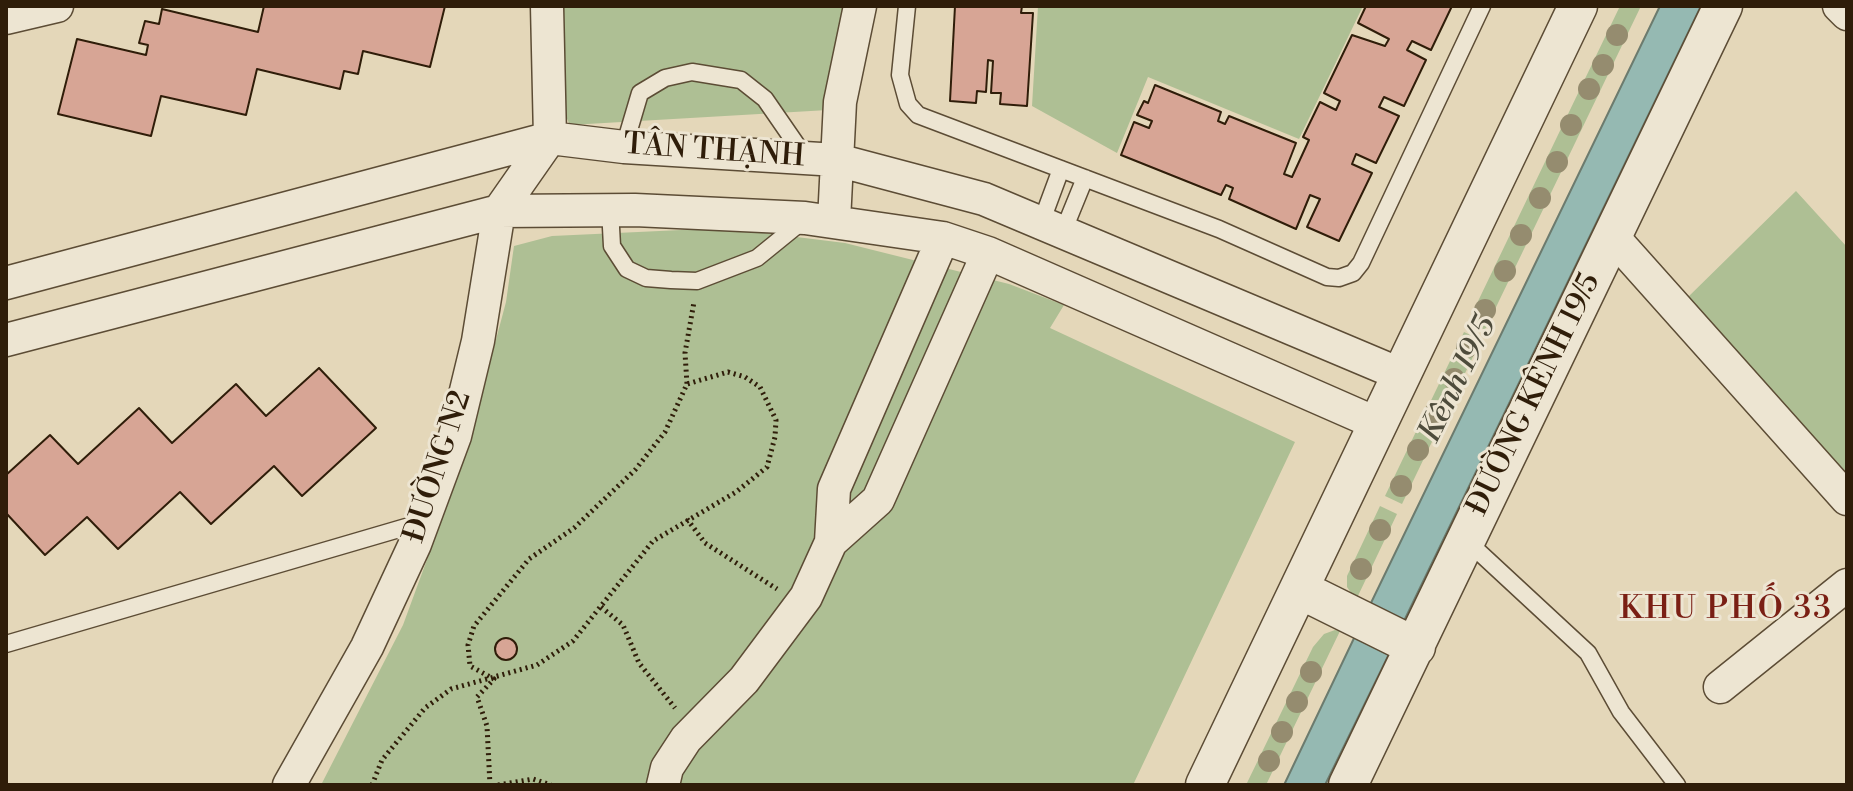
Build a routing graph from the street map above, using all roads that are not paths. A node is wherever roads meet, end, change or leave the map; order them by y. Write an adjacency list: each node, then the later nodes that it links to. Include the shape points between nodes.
1 (57, 6): 10 (street)
2 (547, 6): 11 (street)
3 (860, 6): 13 (street)
4 (907, 6): 14 (lane, via 900,75 908,104 930,122)
5 (1482, 6): 15 (lane, via 1353,273 1327,277)
6 (1578, 6): 25 (street)
7 (1723, 6): 20 (street, ĐƯỜNG KÊNH 19/5)
8 (1839, 6): 9 (street)
9 (1847, 14)
10 (6, 18)
11 (550, 138): 12 (street, TÂN THẠNH); 17 (street, ĐƯỜNG N2); 23 (street, TÂN THẠNH)
12 (624, 147): 13 (street, TÂN THẠNH); 13 (lane, via 640,93 665,78 692,72 741,80)
13 (822, 159): 18 (street); 19 (street, TÂN THẠNH, via 984,199)
14 (1061, 169): 15 (lane); 19 (lane)
15 (1085, 178): 19 (lane)
16 (610, 209): 17 (street, TÂN THẠNH); 18 (street, TÂN THẠNH); 18 (lane, via 612,246 627,269 646,278 697,281 757,258)
17 (499, 211): 24 (street, TÂN THẠNH); 28 (street, ĐƯỜNG N2, via 478,341 455,436)
18 (820, 220): 21 (street, TÂN THẠNH)
19 (1052, 228): 25 (street, TÂN THẠNH)
20 (1612, 236): 27 (street); 29 (street, ĐƯỜNG KÊNH 19/5)
21 (943, 238): 22 (street, TÂN THẠNH); 30 (street, via 834,489)
22 (988, 253): 26 (street, TÂN THẠNH); 30 (street, via 878,500)
23 (6, 283)
24 (6, 340)
25 (1402, 375): 26 (street)
26 (1378, 424): 32 (street)
27 (1847, 499)
28 (423, 522): 34 (lane); 36 (street, ĐƯỜNG N2, via 367,647)
29 (1466, 540): 33 (street, ĐƯỜNG KÊNH 19/5); 40 (lane, via 1588,653 1621,712)
30 (831, 542): 37 (street, via 802,603 744,680 695,730 667,768)
31 (1847, 585): 35 (street)
32 (1299, 589): 33 (street); 38 (street)
33 (1406, 642): 39 (street, ĐƯỜNG KÊNH 19/5)
34 (6, 644)
35 (1720, 687)
36 (289, 785)
37 (663, 785)
38 (1205, 785)
39 (1348, 785)
40 (1677, 785)

